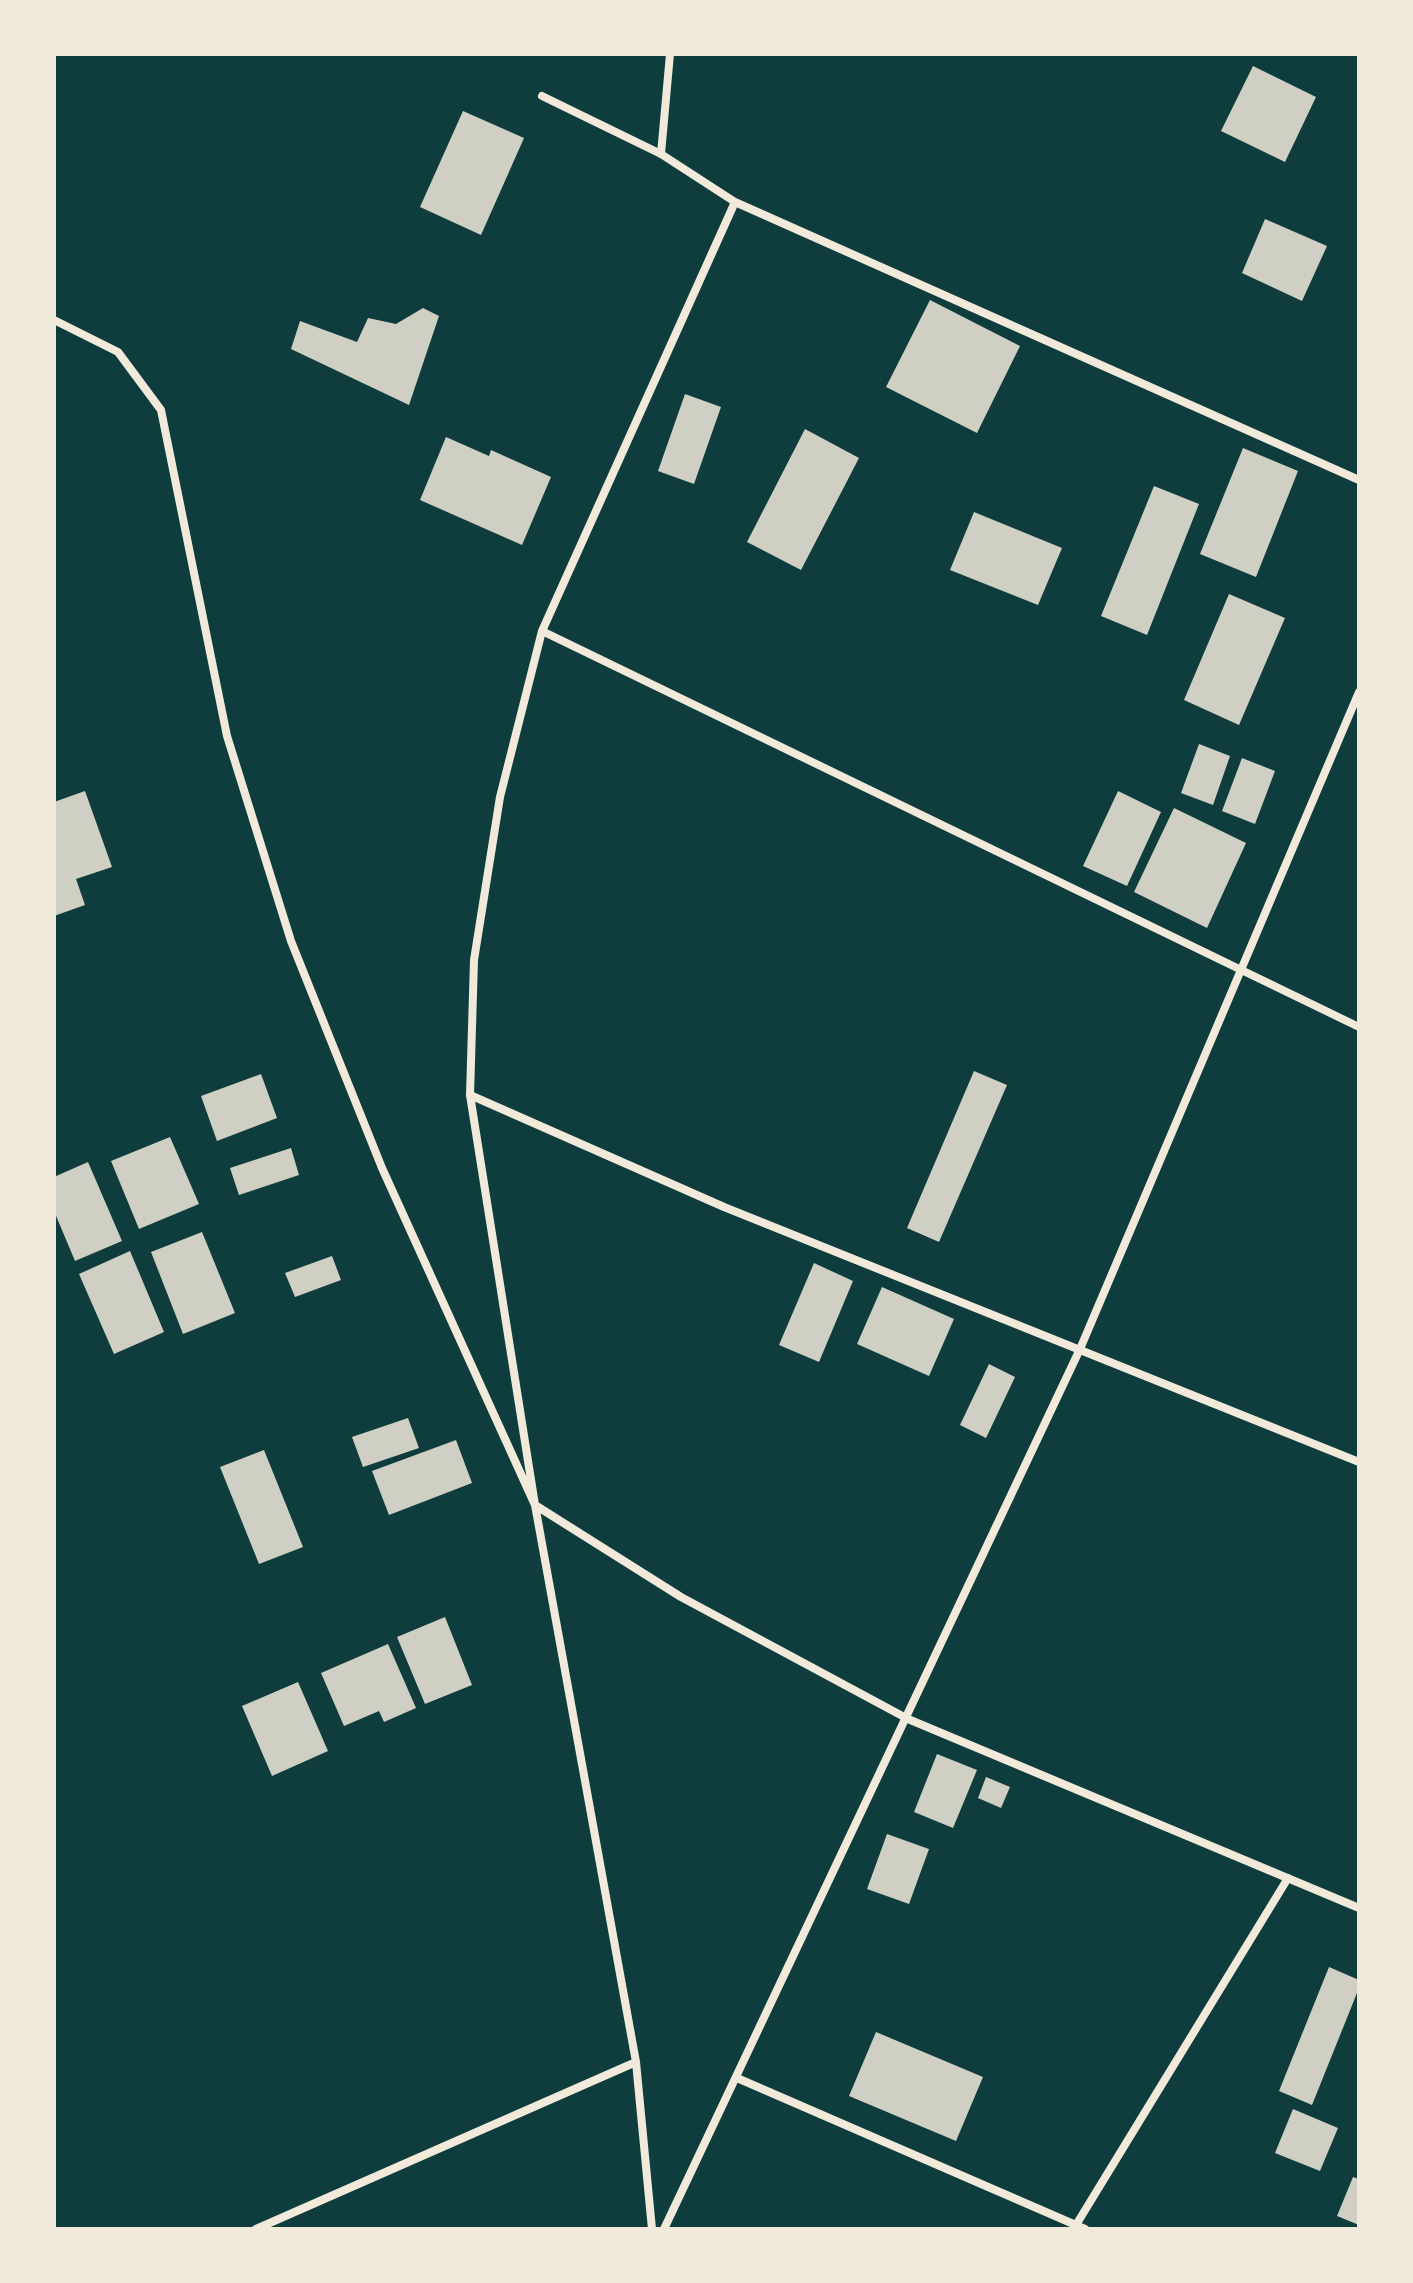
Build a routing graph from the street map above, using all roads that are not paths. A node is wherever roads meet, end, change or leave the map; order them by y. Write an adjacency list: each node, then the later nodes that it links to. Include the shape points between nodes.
1 (670, 54): 3 (street)
2 (542, 96): 3 (street)
3 (661, 154): 4 (street)
4 (735, 202): 6 (street); 7 (street)
5 (54, 320): 14 (street, via 118,352 161,410 227,736 291,941 382,1168)
6 (1359, 480)
7 (542, 631): 9 (street); 11 (street, via 500,797 474,960)
8 (1359, 692): 9 (street)
9 (1241, 970): 10 (street); 12 (street)
10 (1359, 1027)
11 (470, 1095): 12 (street, via 724,1207); 14 (street)
12 (1080, 1349): 13 (street); 15 (street)
13 (1359, 1462)
14 (535, 1505): 15 (street, via 681,1597); 18 (street)
15 (908, 1719): 16 (street); 19 (street)
16 (1288, 1878): 17 (street); 20 (street)
17 (1359, 1908)
18 (636, 2062): 21 (street); 22 (street)
19 (737, 2078): 20 (street); 23 (street)
20 (1081, 2227)
21 (256, 2229)
22 (652, 2229)
23 (664, 2229)

